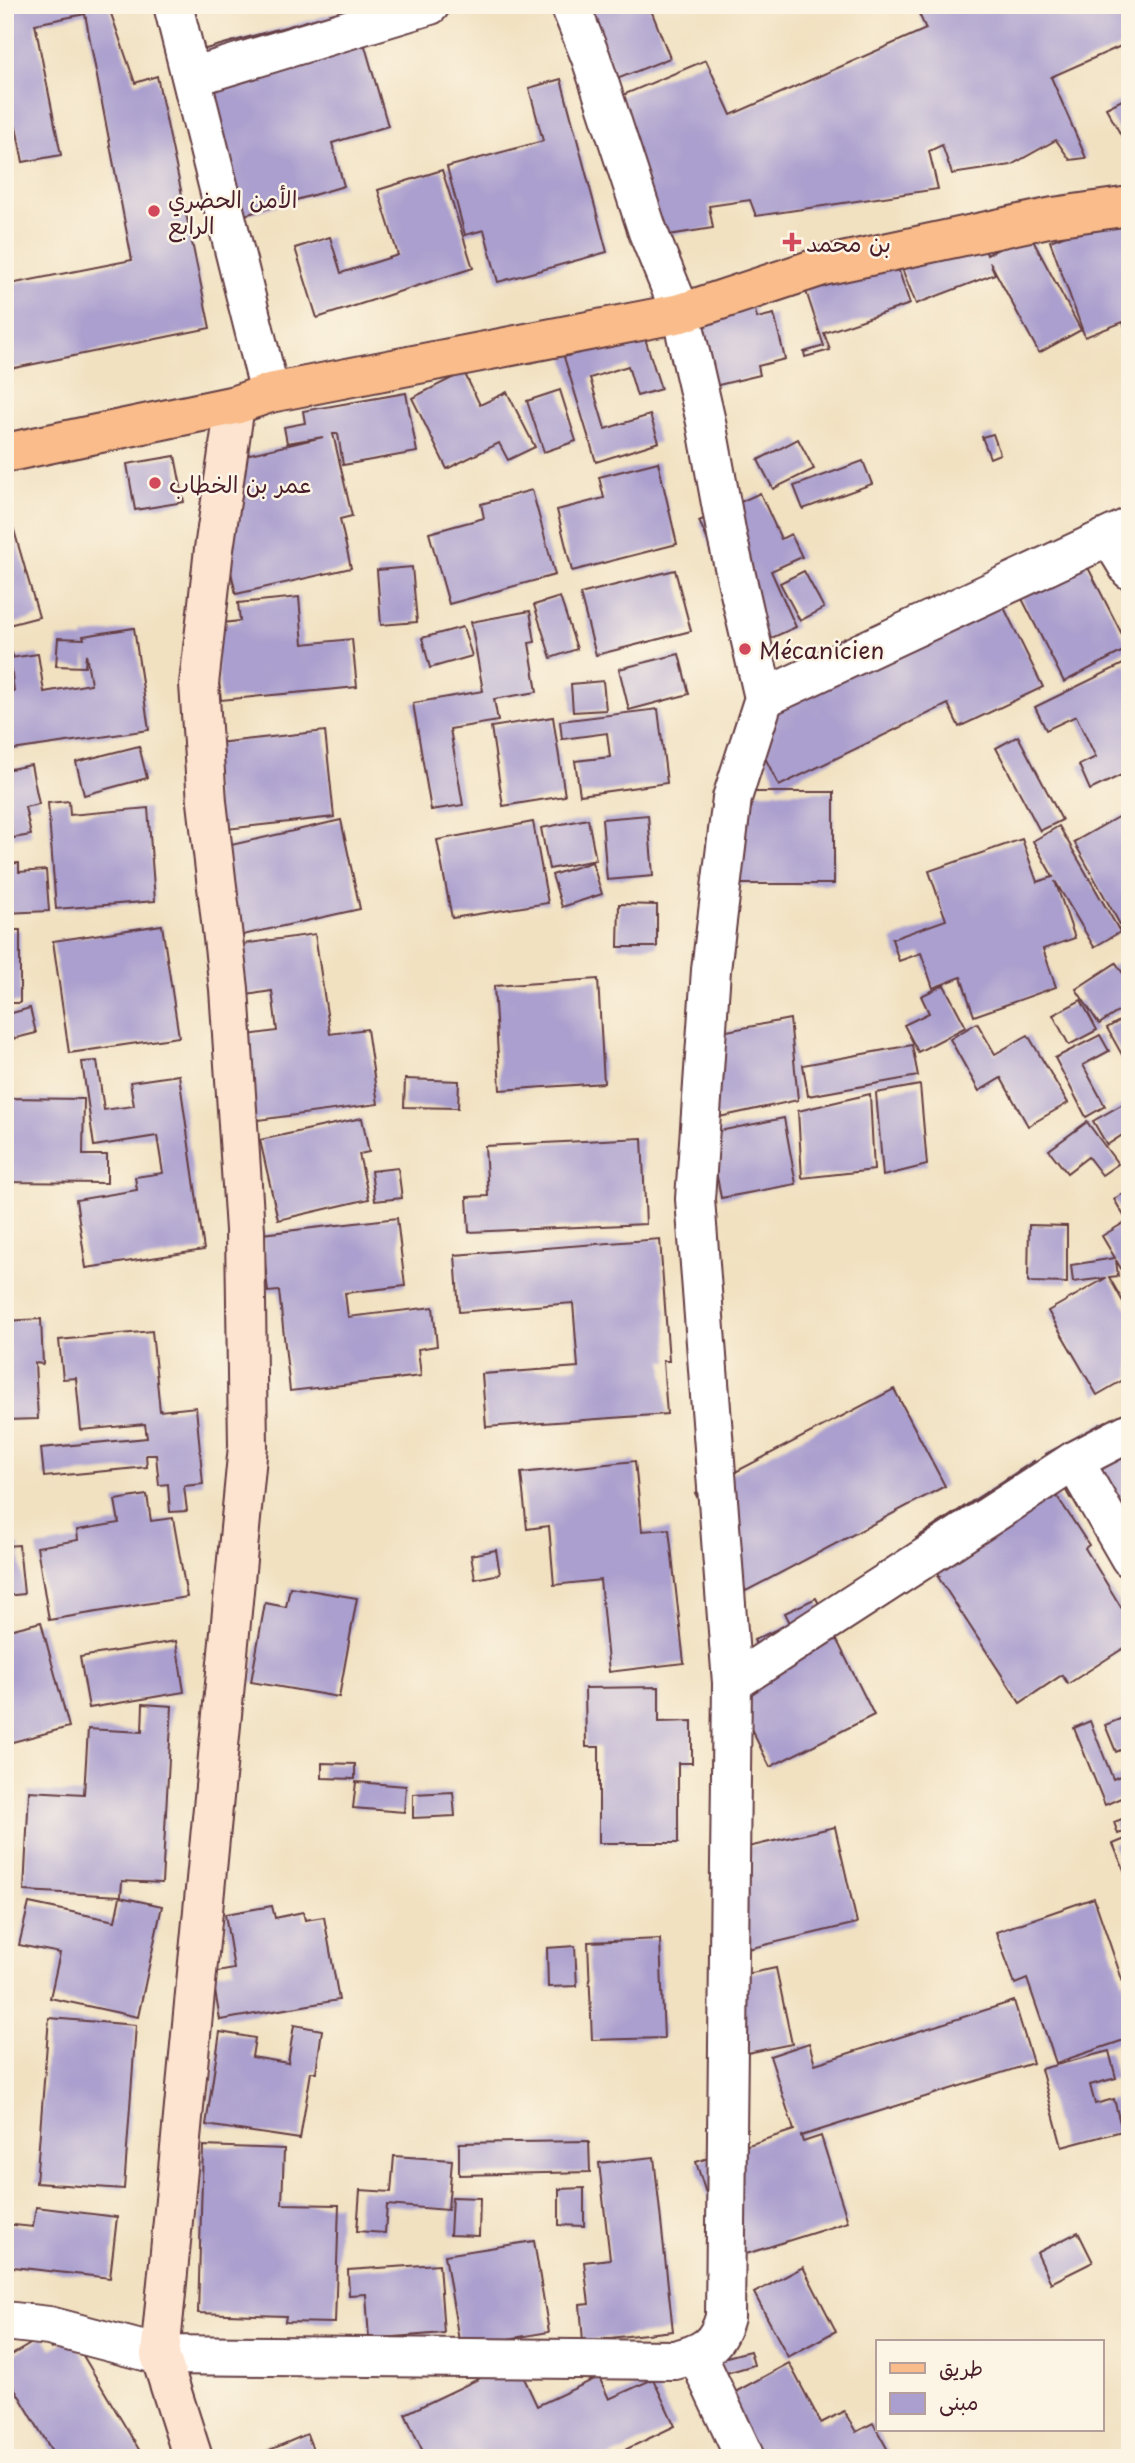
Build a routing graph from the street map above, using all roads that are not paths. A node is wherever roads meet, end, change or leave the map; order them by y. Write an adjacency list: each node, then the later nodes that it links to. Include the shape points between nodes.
1 (173, 5): 4 (street)
2 (430, 5): 4 (street)
3 (570, 5): 6 (street, via 592,58 648,232)
4 (192, 77): 7 (street)
5 (1130, 206): 6 (main road, via 1053,217 823,266)
6 (681, 313): 7 (main road); 12 (street)
7 (270, 393): 8 (main road)
8 (235, 405): 9 (main road); 18 (main road, via 198,684 233,1043 245,1230 248,1446)
9 (5, 453)
10 (1120, 532): 11 (street); 12 (street)
11 (1130, 570)
12 (764, 698): 16 (street, via 732,798 711,970 695,1199)
13 (1130, 1432): 14 (street)
14 (1074, 1461): 15 (street); 16 (street)
15 (1130, 1558)
16 (732, 1684): 19 (street, via 725,2317 721,2333)
17 (5, 2322): 18 (street, via 49,2326)
18 (160, 2355): 19 (street, via 675,2360); 20 (main road)
19 (697, 2355): 21 (street)
20 (193, 2458)
21 (745, 2458)

